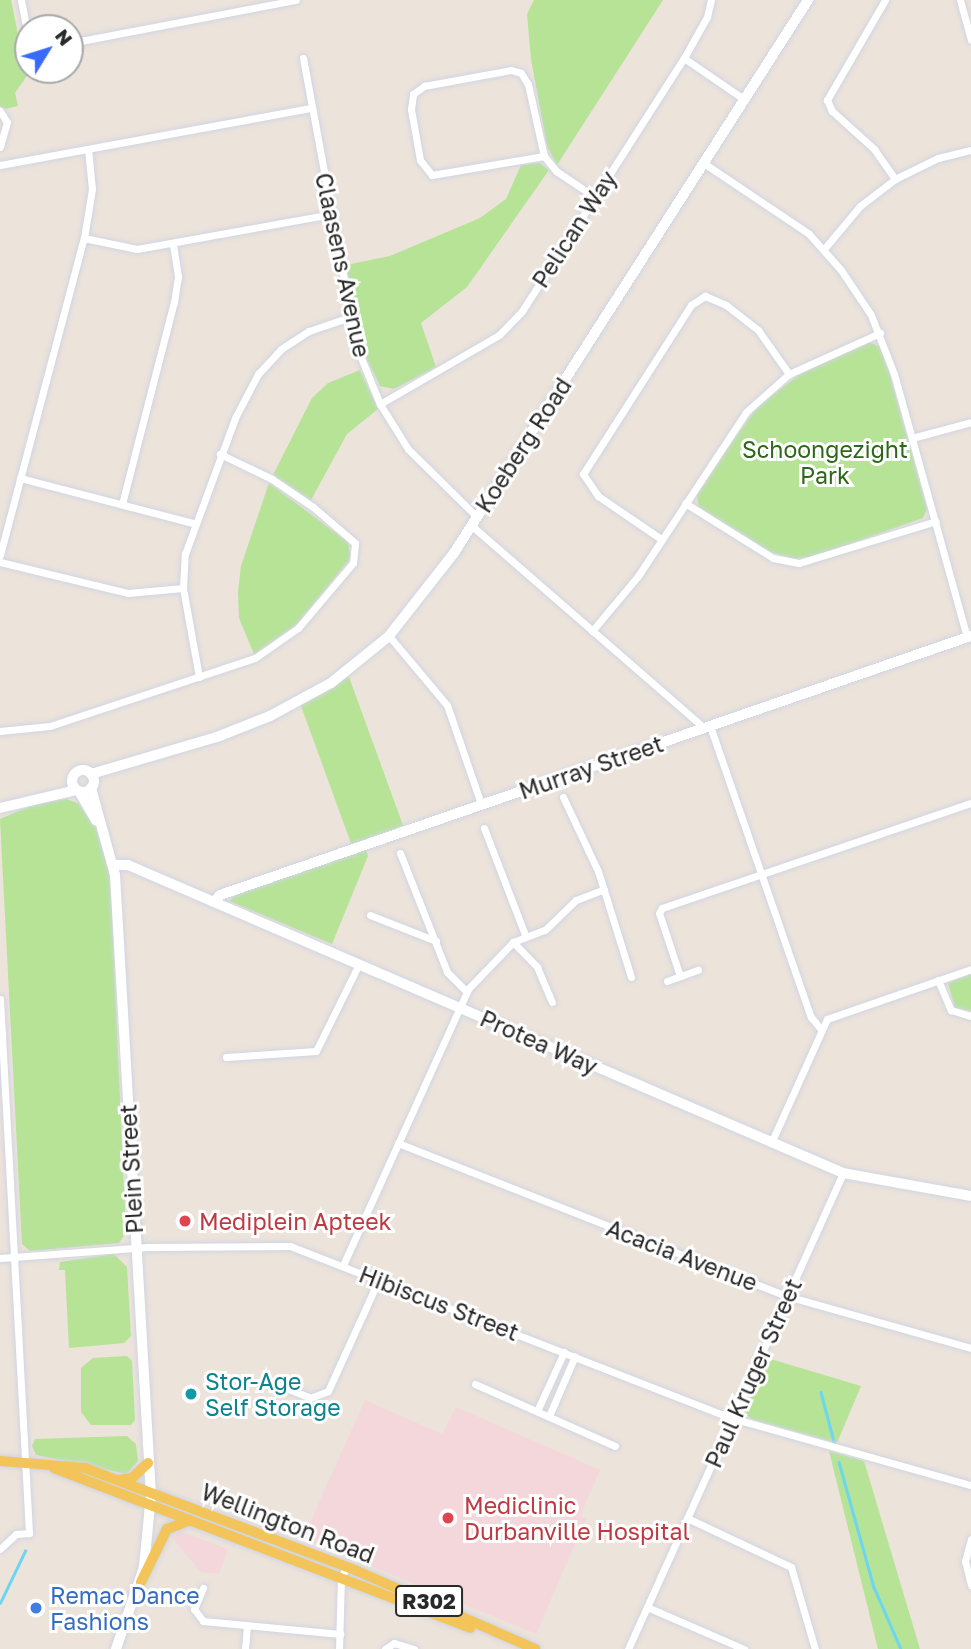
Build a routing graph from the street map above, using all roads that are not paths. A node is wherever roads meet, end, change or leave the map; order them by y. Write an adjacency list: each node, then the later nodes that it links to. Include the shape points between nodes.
1 (296, 0): 6 (street)
2 (711, 0): 9 (street, Pelican Way, via 707,17)
3 (808, 0): 10 (street, Koeberg Road)
4 (886, 0): 19 (street, via 827,100 832,111 874,149)
5 (960, 0): 7 (street)
6 (84, 40)
7 (971, 40)
8 (303, 58): 11 (street, Claasens Avenue)
9 (684, 58): 10 (street); 20 (street, Pelican Way)
10 (745, 100): 17 (street, Koeberg Road)
11 (312, 108): 14 (street); 21 (street, Claasens Avenue)
12 (0, 111): 13 (street, via 6,122)
13 (0, 147)
14 (88, 149): 18 (street); 22 (street, via 92,189)
15 (971, 150): 19 (street, via 938,158)
16 (544, 156): 16 (street, via 527,79 518,72 424,86 413,94 419,160 432,175); 20 (street, via 556,171)
17 (705, 164): 24 (street, via 763,200); 35 (street, Koeberg Road)
18 (0, 165)
19 (895, 179): 24 (street, via 860,206)
20 (595, 197): 28 (street, Pelican Way, via 511,323 476,349)
21 (331, 214): 23 (street); 25 (street, Claasens Avenue)
22 (84, 238): 23 (street, via 125,248); 32 (street)
23 (173, 243): 34 (street, via 178,276 174,302)
24 (824, 249): 26 (street)
25 (350, 317): 28 (street, Claasens Avenue); 31 (street, via 300,336 269,359 248,391)
26 (880, 333): 27 (street); 30 (street)
27 (789, 374): 33 (street, via 735,425); 38 (street, via 758,330 726,305 705,296 691,305 583,474 598,496)
28 (380, 404): 35 (street, Claasens Avenue, via 408,449)
29 (971, 422): 30 (street)
30 (912, 439): 36 (street)
31 (220, 454): 37 (street); 45 (street, via 297,494 352,540 357,555 306,620 282,641 246,662)
32 (20, 478): 34 (street); 39 (street)
33 (685, 503): 36 (street, via 773,558 799,563); 38 (street)
34 (122, 504): 37 (street)
35 (475, 521): 42 (street, Claasens Avenue); 43 (street, Koeberg Road, via 419,603)
36 (936, 522): 44 (street)
37 (193, 523): 41 (street)
38 (660, 539): 42 (street, via 638,576)
39 (0, 555)
40 (0, 562): 41 (street, via 109,591)
41 (183, 588): 45 (street)
42 (592, 631): 46 (street, Claasens Avenue)
43 (389, 636): 48 (street, Koeberg Road, via 351,669 296,703); 52 (street, via 447,705)
44 (969, 637): 46 (street, Murray Street)
45 (199, 677): 47 (street, via 50,726)
46 (707, 727): 52 (street, Murray Street); 58 (street)
47 (0, 731)
48 (91, 782): 49 (street); 49 (street, via 80,771); 55 (street, Plein Street)
49 (76, 787): 53 (street); 55 (street, Plein Street)
50 (563, 797): 59 (street)
51 (971, 803): 58 (street)
52 (481, 804): 60 (street, Murray Street, via 219,895)
53 (0, 808)
54 (484, 828): 62 (street)
55 (109, 844): 57 (street, Plein Street)
56 (400, 853): 63 (street)
57 (114, 865): 60 (street, Protea Way, via 128,865); 84 (street, Plein Street)
58 (761, 872): 68 (street, via 659,913); 77 (street, via 811,1017)
59 (604, 889): 62 (street, via 576,900 542,932); 69 (street)
60 (214, 902): 65 (street, Protea Way)
61 (370, 915): 63 (street)
62 (525, 935): 64 (street)
63 (436, 941): 72 (street, via 447,972)
64 (513, 942): 72 (street); 74 (street, via 537,967)
65 (359, 964): 75 (street, Protea Way); 79 (street, via 316,1051)
66 (971, 969): 70 (street)
67 (698, 970): 68 (street)
68 (680, 976): 71 (street)
69 (631, 977)
70 (938, 980): 76 (street, via 949,1008); 77 (street, via 831,1017)
71 (667, 981)
72 (467, 992): 75 (street)
73 (0, 999): 78 (street)
74 (552, 1002)
75 (460, 1007): 80 (street); 81 (street, Protea Way)
76 (971, 1016)
77 (820, 1028): 81 (street)
78 (1, 1043): 86 (street)
79 (226, 1057)
80 (398, 1143): 87 (street); 89 (street, Acacia Avenue)
81 (771, 1143): 82 (street, Protea Way)
82 (843, 1173): 83 (street, Protea Way); 89 (street, Paul Kruger Street)
83 (971, 1196)
84 (135, 1248): 86 (street, Hibiscus Street); 87 (street, Hibiscus Street, via 274,1243); 101 (street, Plein Street)
85 (0, 1258): 86 (street, Hibiscus Street)
86 (15, 1259): 100 (street)
87 (343, 1265): 88 (street, Hibiscus Street)
88 (379, 1279): 91 (street, Hibiscus Street); 94 (street, via 328,1391 310,1398)
89 (787, 1296): 90 (street, Acacia Avenue); 97 (street, Paul Kruger Street)
90 (971, 1348)
91 (564, 1352): 92 (street, Hibiscus Street); 95 (street)
92 (575, 1356): 96 (street); 97 (street, Hibiscus Street)
93 (475, 1384): 95 (street)
94 (281, 1385)
95 (537, 1411): 96 (street)
96 (550, 1416): 98 (street)
97 (732, 1418): 104 (street, Hibiscus Street); 106 (street, Paul Kruger Street)
98 (615, 1446)
99 (0, 1461): 100 (main road, Wellington Road / R302)
100 (26, 1463): 102 (main road, Wellington Road / R302); 109 (street, via 29,1533 16,1534)
101 (148, 1463): 103 (main road, via 132,1478); 105 (street, Plein Street)
102 (46, 1465): 103 (main road, Wellington Road / R302, via 75,1465); 105 (main road, Wellington Road / R302)
103 (116, 1480): 105 (main road, Wellington Road / R302)
104 (971, 1485)
105 (150, 1500): 107 (main road, Wellington Road / R302); 110 (main road, Wellington Road / R302); 111 (street, Plein Street)
106 (687, 1518): 115 (street, Paul Kruger Street); 127 (street, via 791,1567)
107 (190, 1520): 111 (main road, via 167,1529); 112 (main road, Wellington Road / R302)
108 (971, 1539): 113 (street, via 965,1566)
109 (0, 1549)
110 (350, 1568): 112 (street); 118 (main road, Wellington Road / R302)
111 (141, 1582): 119 (street, Plein Street)
112 (344, 1583): 117 (street); 118 (main road, Wellington Road / R302)
113 (971, 1585)
114 (203, 1588): 116 (street, via 194,1603 198,1618)
115 (647, 1607): 125 (street, Paul Kruger Street); 126 (street)
116 (247, 1626): 117 (street); 120 (street)
117 (340, 1634): 121 (street)
118 (509, 1639): 124 (main road, Wellington Road / R302)
119 (116, 1649)
120 (245, 1649)
121 (340, 1649)
122 (385, 1649): 123 (street, via 397,1643)
123 (414, 1649)
124 (535, 1649)
125 (628, 1649)
126 (744, 1649)
127 (816, 1649)

